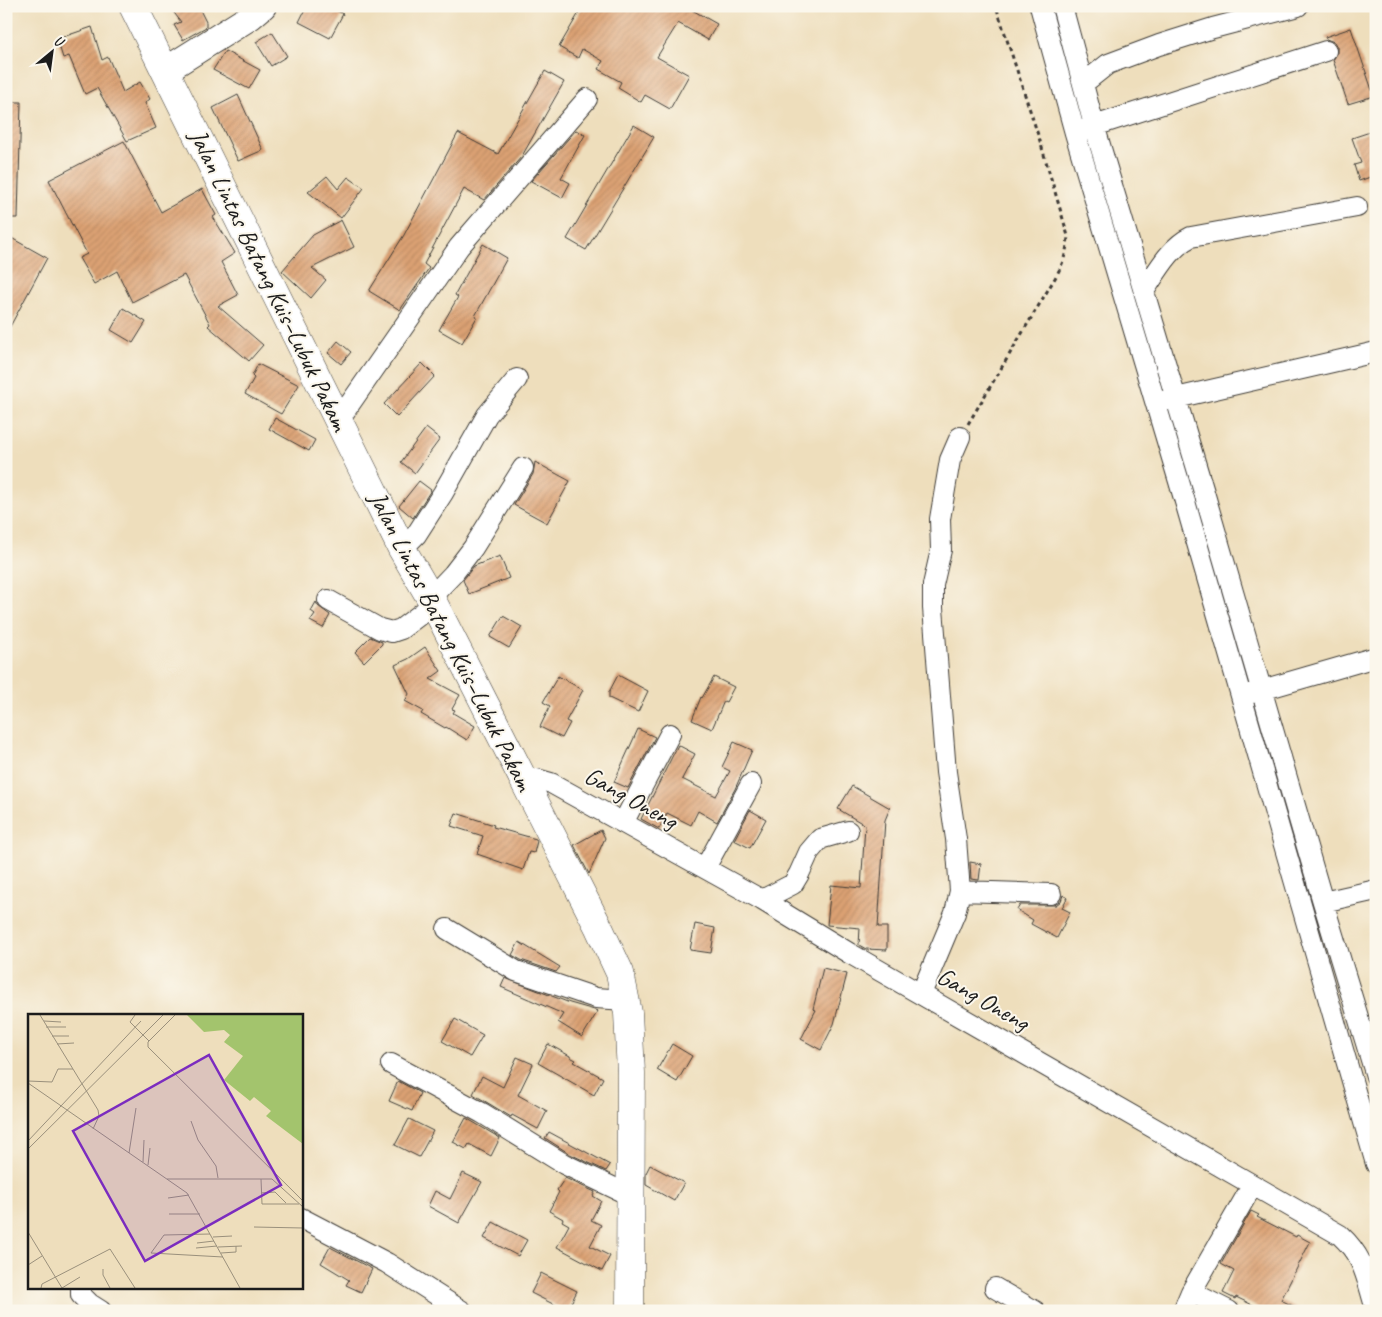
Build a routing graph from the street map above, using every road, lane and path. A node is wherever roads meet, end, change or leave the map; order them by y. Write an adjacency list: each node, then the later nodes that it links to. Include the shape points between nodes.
1 (133, 6): 8 (highway, Jalan Lintas Batang Kuis–Lubuk Pakam)
2 (263, 6): 8 (main road)
3 (996, 6): 20 (path, via 1068,236 1064,262)
4 (1040, 6): 12 (street)
5 (1062, 6): 9 (street)
6 (1298, 6): 9 (street, via 1159,45 1108,64)
7 (1326, 51): 11 (street)
8 (166, 70): 19 (highway, Jalan Lintas Batang Kuis–Lubuk Pakam)
9 (1084, 83): 11 (street)
10 (587, 99): 19 (street, via 459,247)
11 (1094, 124): 12 (street); 14 (street)
12 (1075, 133): 18 (street)
13 (1357, 207): 14 (street, via 1191,237 1174,249)
14 (1144, 291): 17 (street)
15 (1376, 352): 17 (street)
16 (516, 379): 22 (street, via 487,415 443,493 416,535)
17 (1176, 398): 18 (street); 26 (street)
18 (1154, 402): 27 (street)
19 (338, 421): 22 (highway, Jalan Lintas Batang Kuis–Lubuk Pakam)
20 (960, 437): 35 (street, via 950,460 940,519 941,550 933,585 933,608 946,772)
21 (523, 468): 24 (street, via 473,548)
22 (402, 549): 24 (highway, Jalan Lintas Batang Kuis–Lubuk Pakam)
23 (328, 600): 24 (street, via 392,632 401,629)
24 (432, 601): 29 (highway, Jalan Lintas Batang Kuis–Lubuk Pakam)
25 (1376, 657): 26 (street)
26 (1261, 690): 27 (street); 38 (street)
27 (1240, 696): 44 (street)
28 (670, 734): 31 (street)
29 (524, 780): 31 (street, Gang Oneng, via 551,783); 41 (highway, Jalan Lintas Batang Kuis–Lubuk Pakam, via 620,973)
30 (750, 784): 33 (street)
31 (623, 824): 33 (street, Gang Oneng)
32 (848, 831): 37 (street, via 820,839 793,884)
33 (705, 868): 37 (street, Gang Oneng)
34 (1376, 890): 38 (street)
35 (960, 891): 36 (street); 40 (street, via 955,913)
36 (1051, 894)
37 (762, 900): 40 (street, Gang Oneng)
38 (1323, 902): 43 (street)
39 (447, 929): 41 (street, via 516,971 596,998)
40 (921, 994): 45 (street, Gang Oneng)
41 (625, 1000): 46 (highway, Jalan Lintas Batang Kuis–Lubuk Pakam, via 630,1073)
42 (392, 1064): 46 (street, via 482,1113 564,1164)
43 (1376, 1076)
44 (1376, 1164)
45 (1252, 1186): 50 (street); 51 (street, Gang Oneng, via 1340,1235 1360,1259)
46 (631, 1196): 54 (highway, Jalan Lintas Batang Kuis–Lubuk Pakam)
47 (302, 1219): 53 (street, via 387,1263)
48 (995, 1288): 55 (street)
49 (81, 1290): 52 (street, via 81,1295)
50 (1191, 1292): 56 (street); 57 (street)
51 (1376, 1309)
52 (101, 1311)
53 (462, 1311)
54 (630, 1311)
55 (1035, 1311)
56 (1183, 1311)
57 (1229, 1311)

